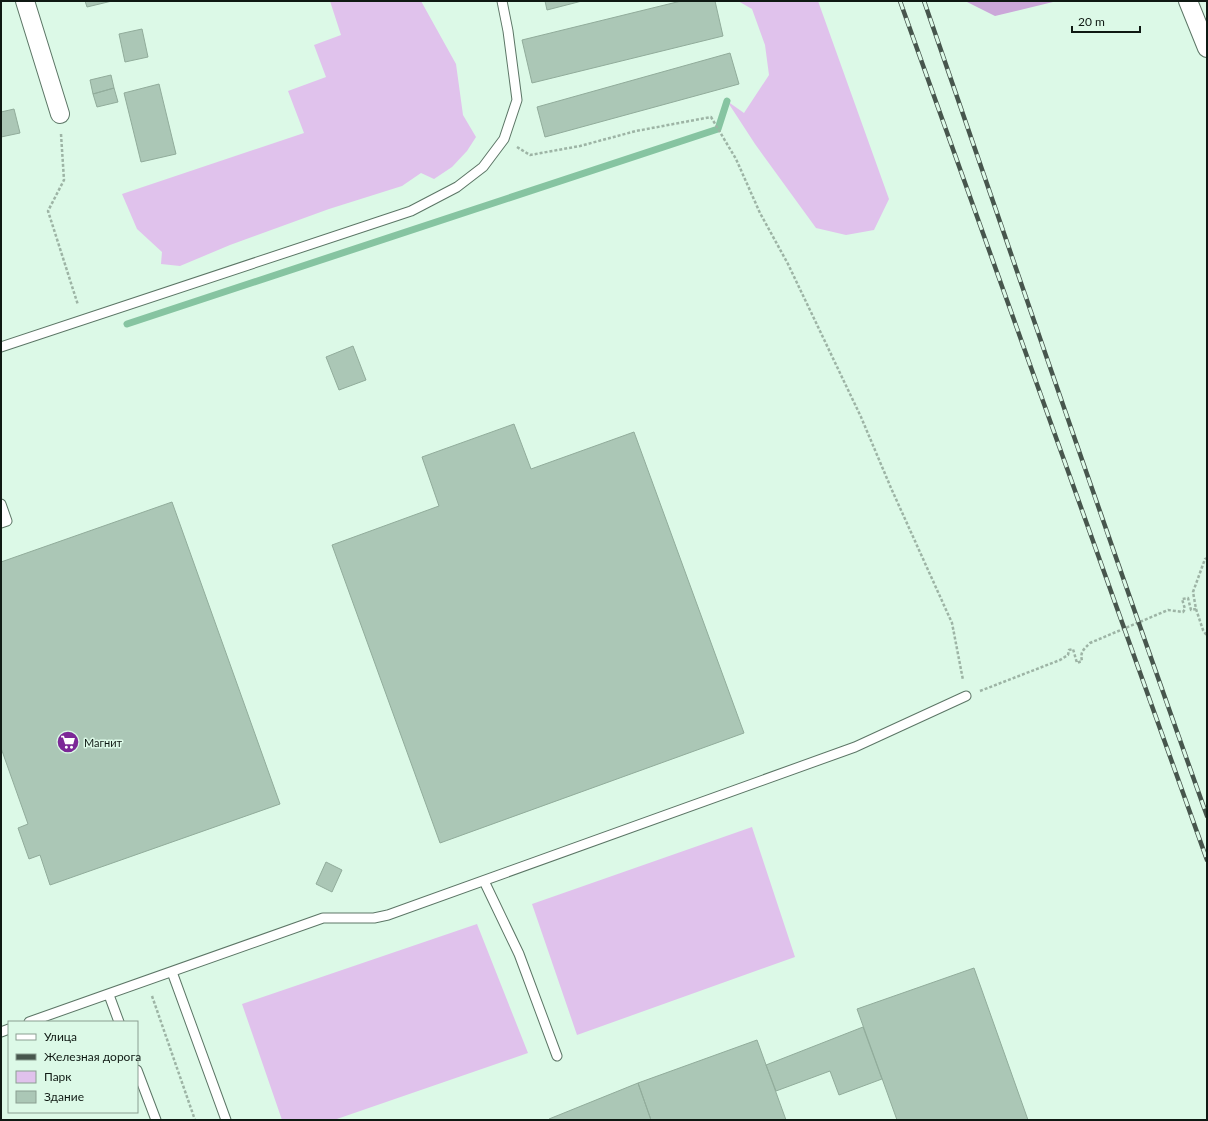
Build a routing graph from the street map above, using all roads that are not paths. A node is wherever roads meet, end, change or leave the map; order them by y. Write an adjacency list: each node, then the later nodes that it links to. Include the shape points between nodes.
1 (25, 1): 5 (street)
2 (502, 1): 6 (lane, via 517,100 504,139 484,167 457,187 411,210)
3 (1188, 1): 4 (street)
4 (1207, 48)
5 (60, 114)
6 (1, 347)
7 (1, 504): 8 (lane)
8 (3, 524)
9 (966, 696): 10 (lane, via 855,748)
10 (484, 881): 11 (lane, via 388,915 374,918 323,918); 15 (lane, via 519,954)
11 (172, 972): 12 (lane); 18 (lane)
12 (109, 995): 13 (lane); 14 (lane)
13 (32, 1021)
14 (119, 1021)
15 (557, 1056)
16 (138, 1073): 17 (lane)
17 (156, 1120)
18 (226, 1120)

